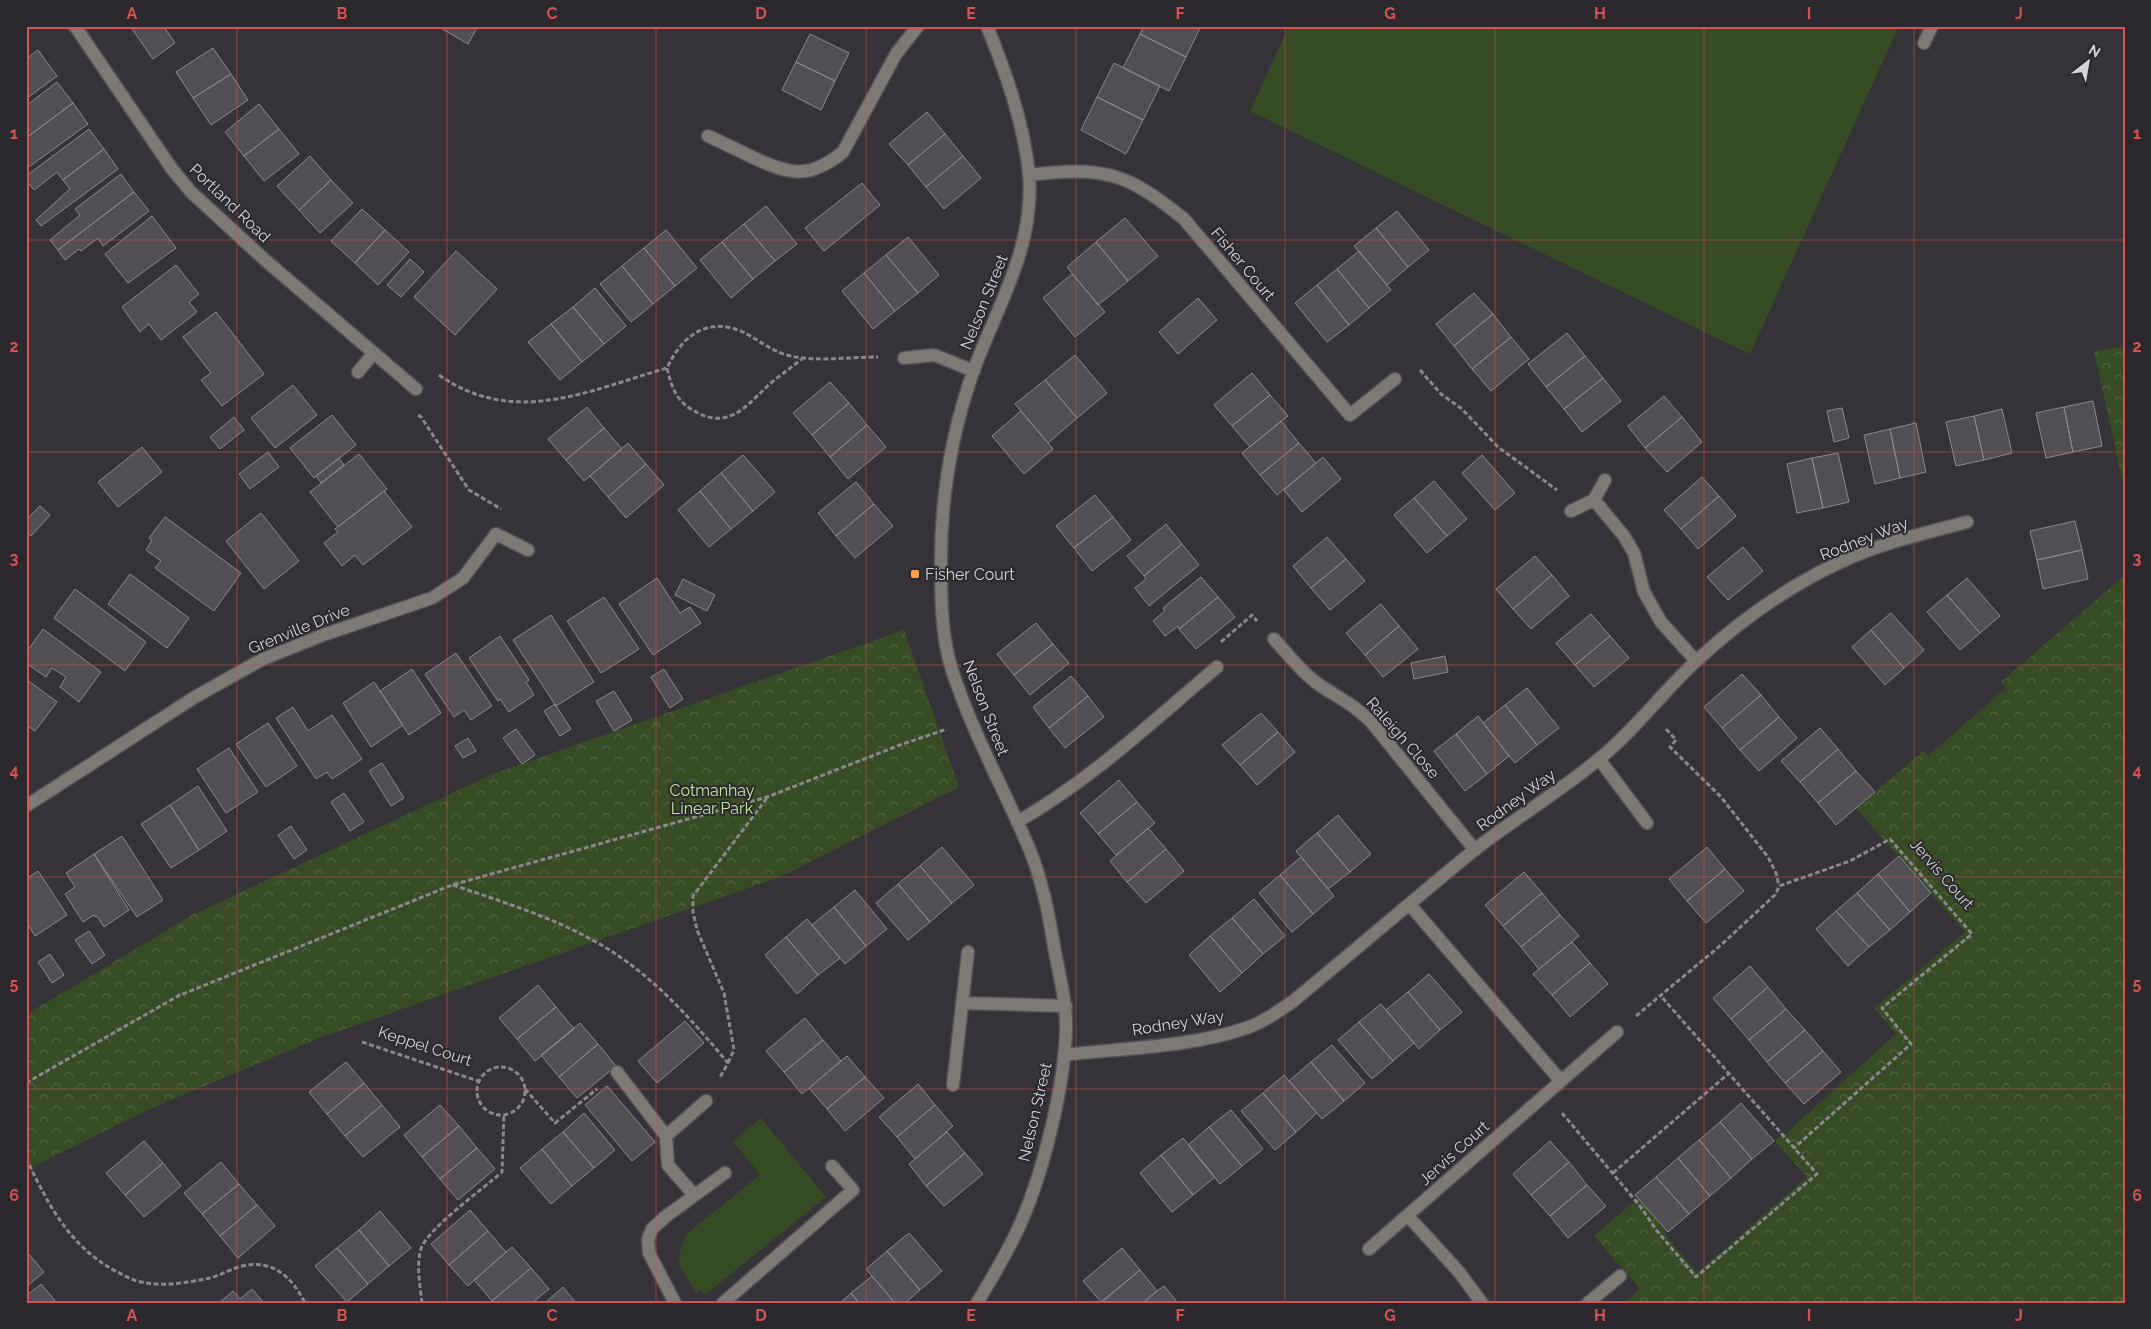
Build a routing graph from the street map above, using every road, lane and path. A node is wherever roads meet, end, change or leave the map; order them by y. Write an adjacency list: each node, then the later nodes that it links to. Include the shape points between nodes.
1 (75, 26): 8 (street, Portland Road, via 191,192)
2 (918, 26): 6 (street, via 896,54 843,152 831,162 798,172 779,170)
3 (987, 26): 7 (street, Nelson Street, via 1011,96)
4 (1932, 26): 5 (street)
5 (1924, 42)
6 (708, 136)
7 (1029, 174): 12 (street, Nelson Street, via 1019,260); 14 (street, Fisher Court, via 1088,171 1114,175 1160,199 1184,220 1350,415)
8 (373, 354): 13 (street); 15 (street, Portland Road)
9 (803, 358): 10 (path); 11 (path, via 777,352 742,332 713,327 694,332 687,338); 11 (path, via 749,405 718,419 706,417 681,402 672,389)
10 (904, 358): 12 (street, via 934,355)
11 (667, 368): 15 (path, via 574,397 547,400 511,402 479,396 456,387 431,369)
12 (974, 371): 26 (street, Nelson Street, via 958,421 944,495 940,567 951,667)
13 (358, 372)
14 (1395, 378): 18 (path, via 1414,363 1441,394 1462,409 1498,447 1557,489)
15 (416, 389): 20 (path, via 403,406 421,416 469,490 501,507)
16 (1605, 480): 17 (street)
17 (1594, 500): 18 (street); 23 (street, via 1624,536 1634,554 1650,605)
18 (1571, 511)
19 (1967, 522): 23 (street, Rodney Way, via 1900,540 1855,556 1816,575 1732,630)
20 (496, 534): 21 (street); 29 (street, Grenville Drive, via 463,578 432,598 263,659 195,697)
21 (528, 550)
22 (1274, 639): 24 (path, via 1252,615 1208,654); 32 (street, Raleigh Close, via 1305,673 1358,709 1372,723)
23 (1696, 661): 25 (street, Rodney Way)
24 (1217, 666): 30 (street, via 1083,780)
25 (1650, 708): 27 (street, Rodney Way); 34 (path, via 1676,740 1670,747 1721,797 1768,857)
26 (972, 721): 28 (path, via 900,745); 30 (street, Nelson Street)
27 (1599, 759): 31 (street); 32 (street, Rodney Way)
28 (767, 797): 33 (path); 43 (path, via 693,896 697,930 724,993 734,1050)
29 (26, 806)
30 (1017, 822): 39 (street, Nelson Street, via 1041,880)
31 (1646, 822)
32 (1475, 850): 35 (street, Rodney Way)
33 (452, 885): 43 (path, via 544,916 623,958 684,1011); 48 (path, via 178,996)
34 (1779, 886): 37 (path, via 1776,894 1721,945); 55 (path, Jervis Court, via 1850,861 1890,839 1972,934 1882,1008 1911,1044)
35 (1410, 904): 42 (street, Rodney Way, via 1292,1002 1251,1026 1200,1040); 46 (street)
36 (968, 952): 38 (street)
37 (1660, 995): 40 (path); 45 (path)
38 (962, 1003): 39 (street); 49 (street)
39 (1066, 1006): 42 (street, Nelson Street)
40 (1617, 1032): 46 (street, Jervis Court)
41 (362, 1042): 47 (path, Keppel Court)
42 (1064, 1055): 68 (street, Nelson Street, via 1053,1118 1031,1198 1015,1235)
43 (728, 1063): 52 (path)
44 (617, 1072): 50 (path, Keppel Court, via 555,1123); 54 (street)
45 (1728, 1074): 55 (path); 59 (path)
46 (1560, 1080): 51 (street, Jervis Court)
47 (478, 1081): 50 (path, Keppel Court, via 485,1072 505,1067 515,1071); 53 (path, Keppel Court, via 476,1091 485,1109)
48 (26, 1083)
49 (953, 1085)
50 (525, 1089): 53 (path, via 522,1103)
51 (1546, 1094): 59 (path); 61 (street, Jervis Court)
52 (706, 1101): 54 (street)
53 (504, 1115): 65 (path, via 502,1172 432,1232 422,1247 419,1277)
54 (666, 1136): 60 (street, via 668,1165)
55 (1794, 1148): 59 (path, via 1817,1174 1696,1277)
56 (26, 1158): 64 (path, via 60,1221 80,1246 99,1262 134,1280 166,1284 211,1278 246,1265 268,1266 290,1278)
57 (832, 1166): 67 (street, via 853,1190)
58 (725, 1173): 60 (street)
59 (1613, 1173)
60 (694, 1195): 66 (street, via 652,1229 648,1240 649,1253)
61 (1408, 1216): 62 (street, Jervis Court); 69 (street, via 1459,1272)
62 (1370, 1250)
63 (1620, 1276): 70 (street)
64 (305, 1303)
65 (422, 1303)
66 (675, 1303)
67 (722, 1303)
68 (977, 1303)
69 (1482, 1303)
70 (1588, 1303)

